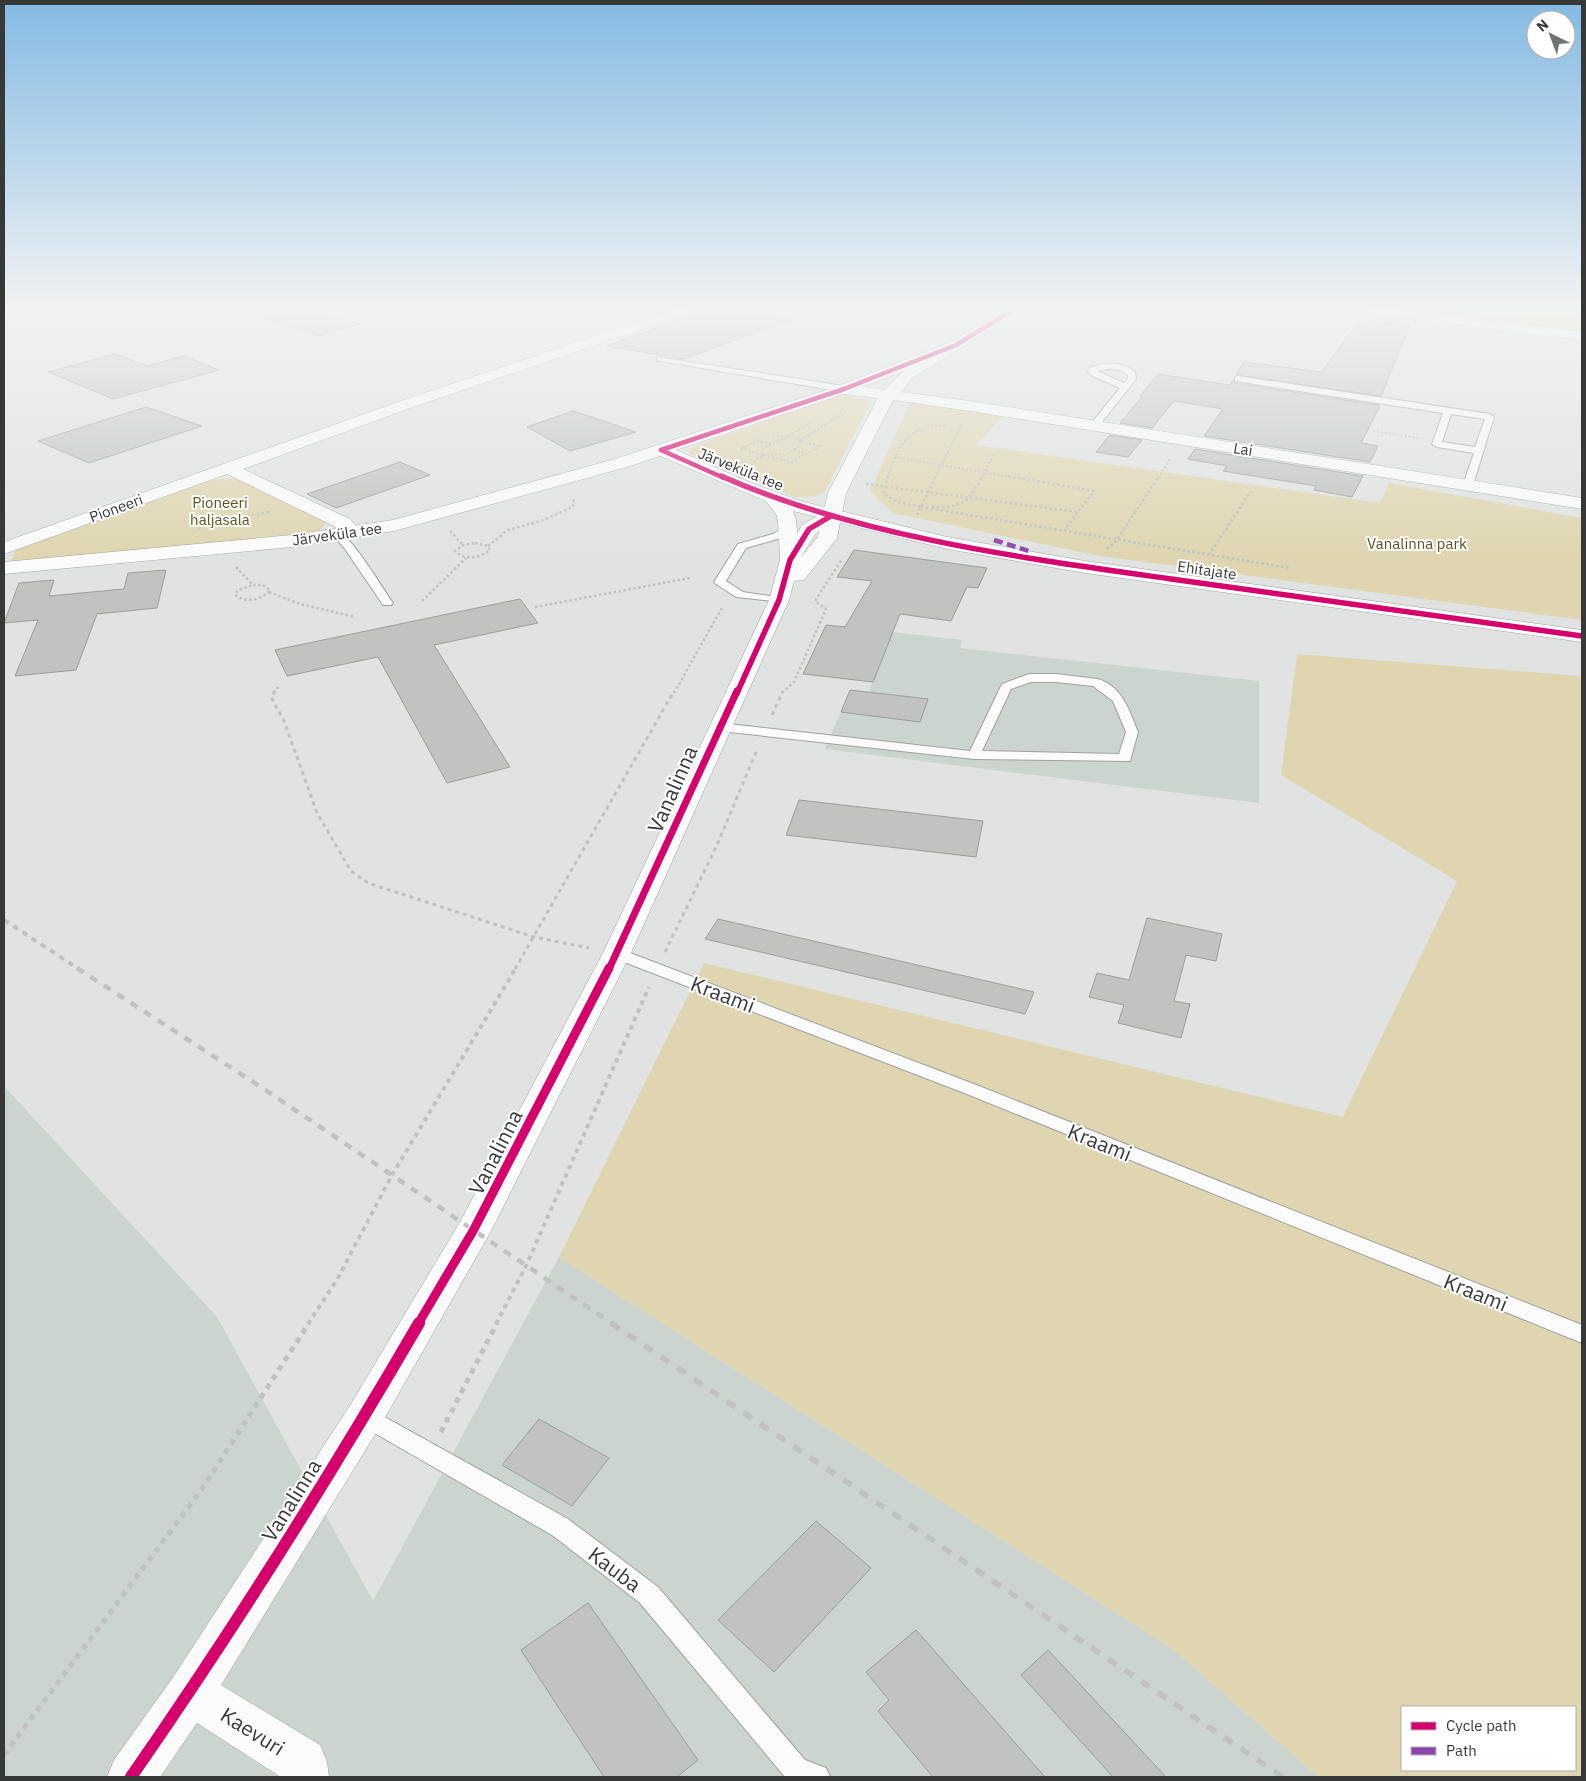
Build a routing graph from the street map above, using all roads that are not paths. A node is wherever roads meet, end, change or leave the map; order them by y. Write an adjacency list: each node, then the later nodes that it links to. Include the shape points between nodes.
1 (444, 393): 12 (street, Pioneeri)
2 (826, 393): 7 (lane)
3 (853, 393): 7 (street, Järveküla tee)
4 (1121, 393): 9 (lane)
5 (1337, 393): 8 (lane)
6 (889, 394): 7 (street, Lai); 9 (street, Lai); 16 (street, Järveküla tee, via 837,493)
7 (845, 397): 10 (street, Järveküla tee)
8 (1448, 410): 11 (lane, via 1490,417); 11 (lane, via 1437,444)
9 (1095, 425): 13 (street, Lai)
10 (661, 450): 14 (street, Järveküla tee); 18 (street, Järveküla tee, via 436,514)
11 (1480, 451): 13 (lane)
12 (227, 468): 18 (street, via 343,523); 19 (street, Pioneeri)
13 (1468, 485): 15 (street, Lai)
14 (772, 497): 16 (street, Järveküla tee); 17 (street, via 784,512)
15 (1582, 504)
16 (832, 516): 20 (street, Vanalinna, via 809,529); 22 (street, Vanalinna, via 827,538); 24 (street, Ehitajate, via 946,543 1031,558)
17 (787, 529): 20 (street); 22 (lane, via 773,537 744,544 720,582 740,595)
18 (345, 534): 21 (street, Järveküla tee); 23 (lane, via 349,547)
19 (4, 548)
20 (790, 560): 22 (street, Vanalinna)
21 (4, 568)
22 (779, 600): 25 (street, Vanalinna)
23 (387, 603)
24 (1582, 636)
25 (720, 726): 26 (lane); 27 (street, Vanalinna)
26 (974, 755): 26 (lane, via 1006,687 1029,678 1097,683 1118,699 1132,732 1126,758)
27 (617, 953): 28 (lane, Kraami, via 973,1090); 29 (street, Vanalinna, via 474,1231)
28 (1582, 1334)
29 (365, 1416): 30 (street, Vanalinna); 33 (lane, Kauba, via 560,1527 649,1594 797,1771)
30 (190, 1692): 31 (street, Vanalinna); 32 (street, Kaevuri, via 303,1762)
31 (131, 1777)
32 (305, 1777)
33 (817, 1777)

